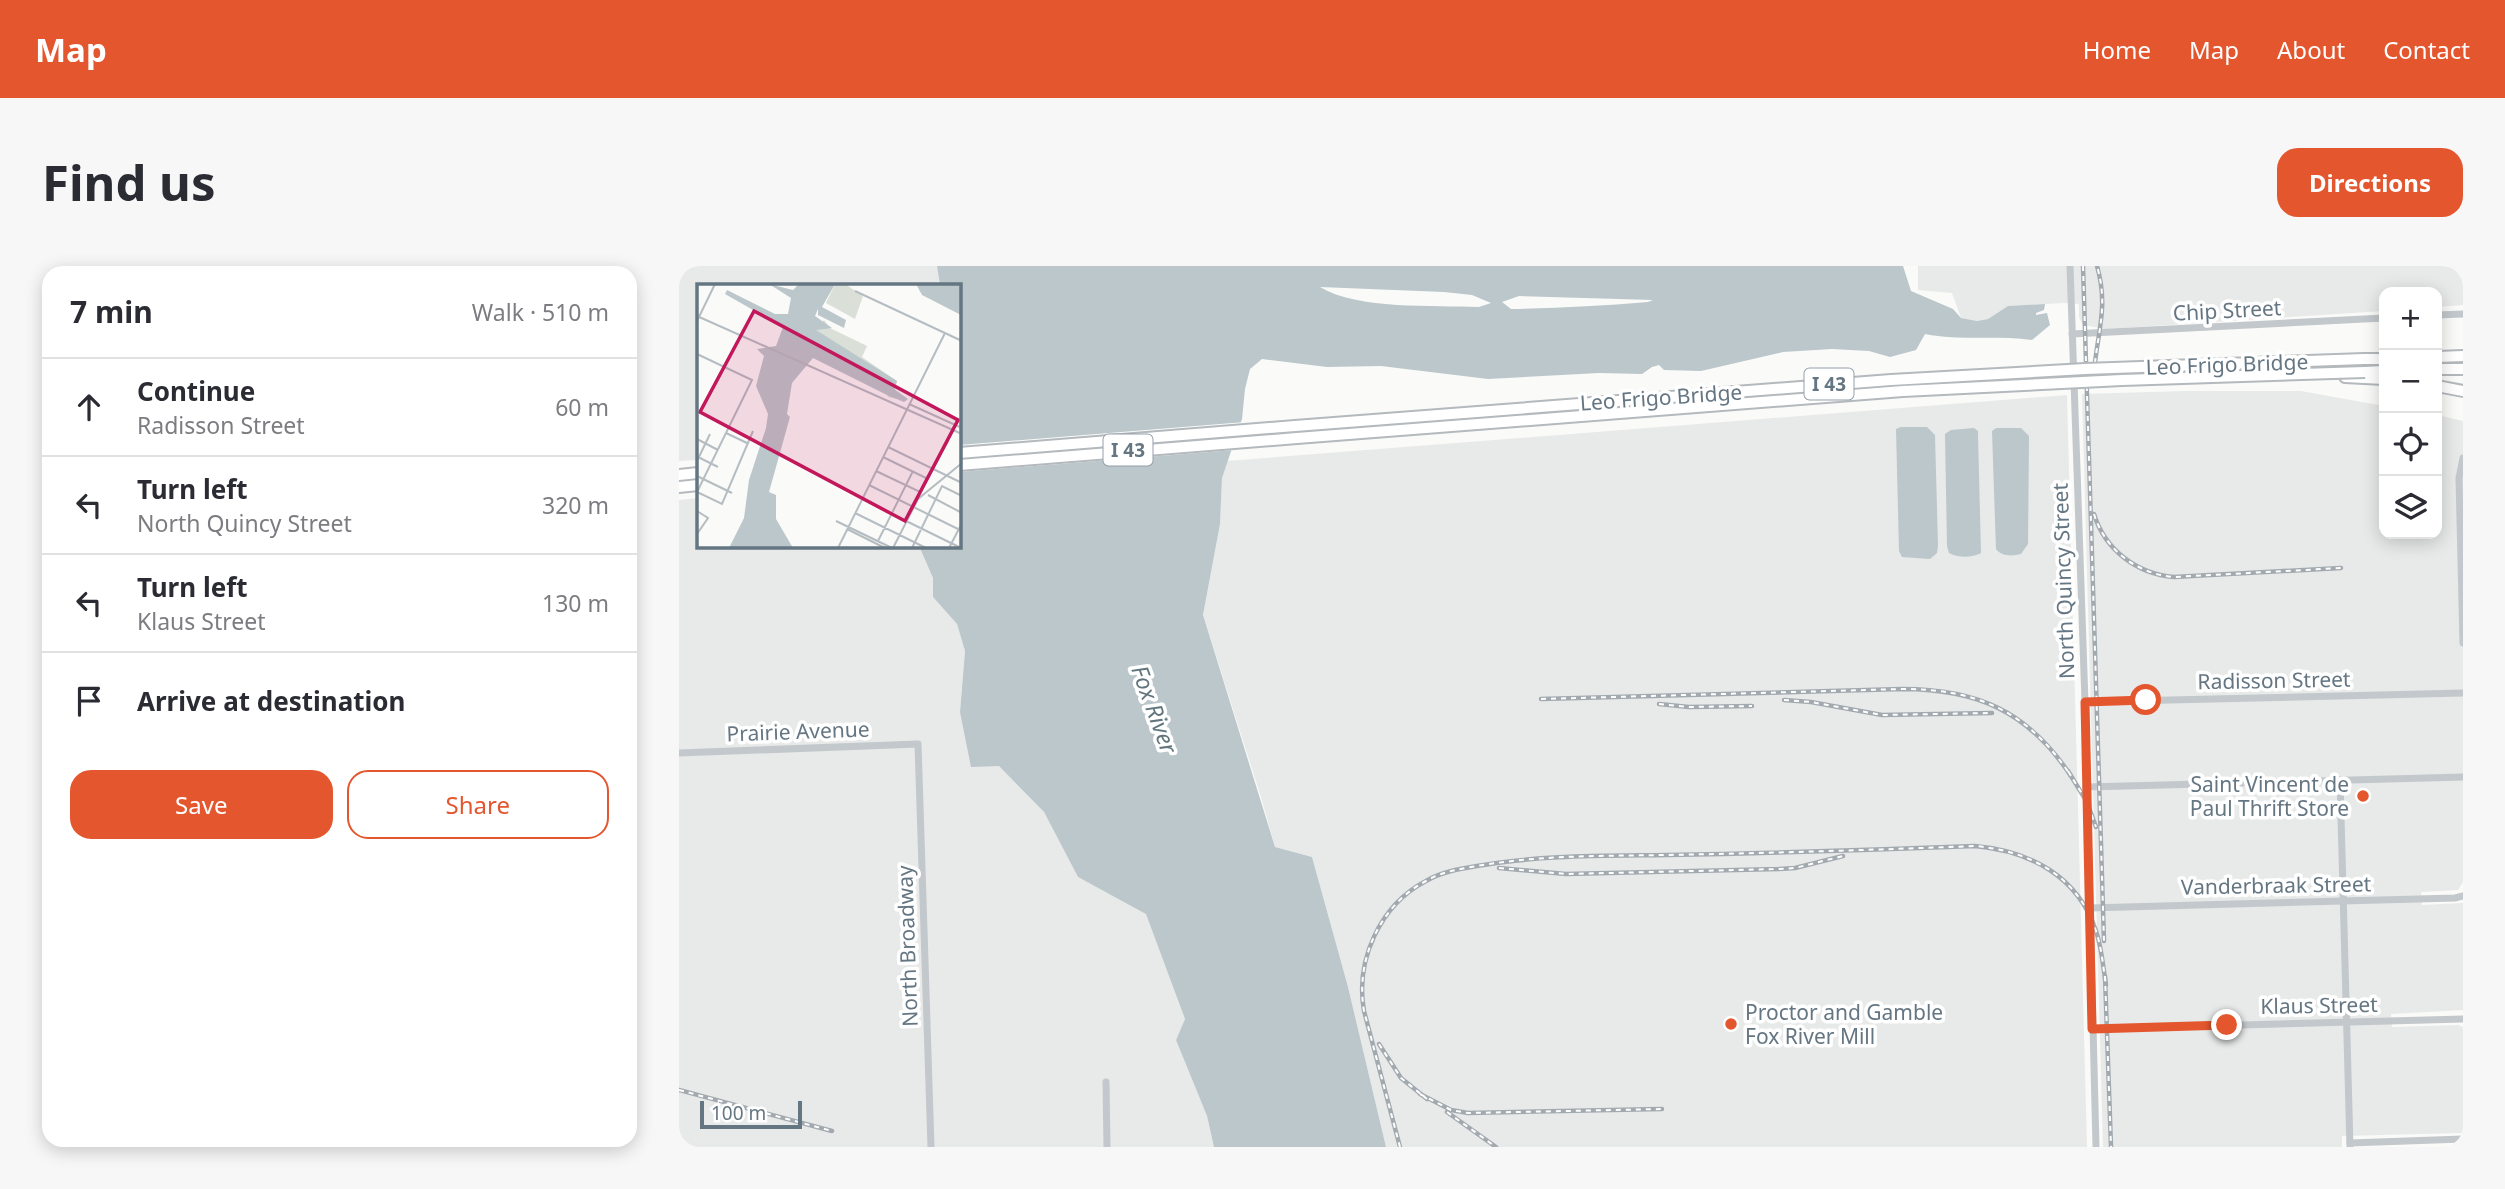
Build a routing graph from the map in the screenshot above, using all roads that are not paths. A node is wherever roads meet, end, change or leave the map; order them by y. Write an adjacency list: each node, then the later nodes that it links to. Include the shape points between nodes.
1 (2070, 266): 5 (street, North Quincy Street)
2 (2463, 314): 3 (street)
3 (2442, 315)
4 (2379, 318): 5 (street, Chip Street)
5 (2072, 334): 26 (street, North Quincy Street)
6 (2463, 356): 7 (highway)
7 (2442, 357)
8 (2379, 359): 16 (highway, Leo Frigo Bridge / I 43, bridge, via 1891,380)
9 (2442, 369): 10 (highway)
10 (2463, 369)
11 (2379, 372): 12 (highway, I 43)
12 (2365, 375): 13 (highway); 18 (highway, I 43, bridge, via 2304,373 1881,393)
13 (2379, 378)
14 (2442, 387): 15 (highway)
15 (2463, 391)
16 (961, 453)
17 (2463, 458): 23 (street, via 2459,478)
18 (961, 465)
19 (697, 473): 20 (highway)
20 (679, 475)
21 (697, 485): 22 (highway)
22 (679, 487)
23 (2462, 573): 24 (street)
24 (2463, 643)
25 (2463, 693): 26 (street, Radisson Street)
26 (2085, 702): 31 (street, North Quincy Street)
27 (918, 744): 28 (street, Prairie Avenue); 41 (street, North Broadway)
28 (679, 753)
29 (2463, 777): 30 (street)
30 (2340, 780): 31 (street); 33 (street)
31 (2086, 787): 34 (street, North Quincy Street)
32 (2463, 896): 33 (street, Vanderbraak Street)
33 (2343, 901): 34 (street, Vanderbraak Street); 36 (street)
34 (2089, 908): 37 (street, North Quincy Street)
35 (2463, 1019): 36 (street, Klaus Street)
36 (2346, 1022): 37 (street, Klaus Street); 40 (street)
37 (2092, 1029): 43 (street, North Quincy Street)
38 (1105, 1082): 42 (street)
39 (2463, 1139): 40 (street)
40 (2350, 1145)
41 (931, 1147)
42 (1107, 1147)
43 (2096, 1147)

